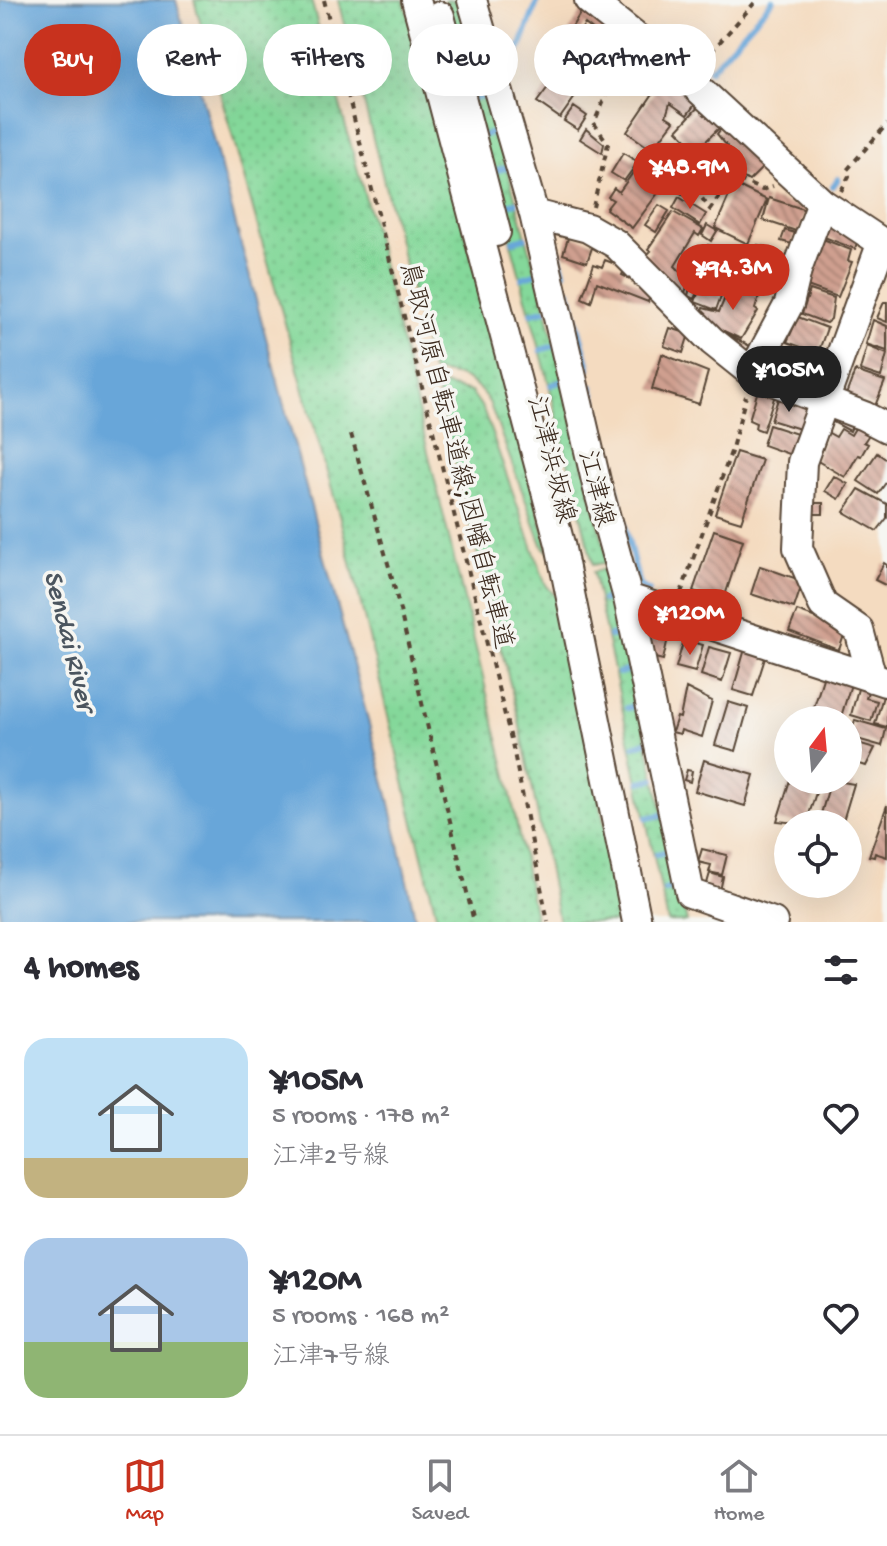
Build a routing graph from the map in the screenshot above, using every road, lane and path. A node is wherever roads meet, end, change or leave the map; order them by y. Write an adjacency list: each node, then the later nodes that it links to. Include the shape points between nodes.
1 (324, 0): 26 (path, 鳥取河原自転車道線;因幡自転車道, via 512,743)
2 (416, 0): 27 (street, via 560,544)
3 (436, 0): 28 (street, 江津浜坂線, via 584,585)
4 (472, 0): 15 (street, 江津線)
5 (589, 0): 7 (street)
6 (757, 0): 8 (path)
7 (619, 24)
8 (716, 47)
9 (606, 96): 16 (path, via 594,123 607,140 608,151)
10 (707, 96): 12 (street)
11 (887, 124): 14 (path, via 847,170 846,187)
12 (789, 171): 13 (path, via 768,191 733,177 710,210); 14 (street)
13 (695, 189)
14 (822, 203): 17 (street); 18 (street, via 789,304)
15 (534, 214): 16 (street); 22 (street, 江津線)
16 (588, 228): 18 (street, via 616,244 712,341)
17 (885, 244): 19 (street)
18 (752, 373): 19 (street); 23 (path, via 731,452)
19 (823, 400): 20 (street); 24 (street, via 802,462 798,548 823,605 859,630)
20 (887, 428)
21 (351, 434): 25 (path, via 393,581)
22 (628, 598): 23 (street); 29 (street, 江津線, via 690,893)
23 (674, 610): 24 (street)
24 (880, 680)
25 (474, 922)
26 (548, 922)
27 (637, 922)
28 (657, 922)
29 (773, 922)

